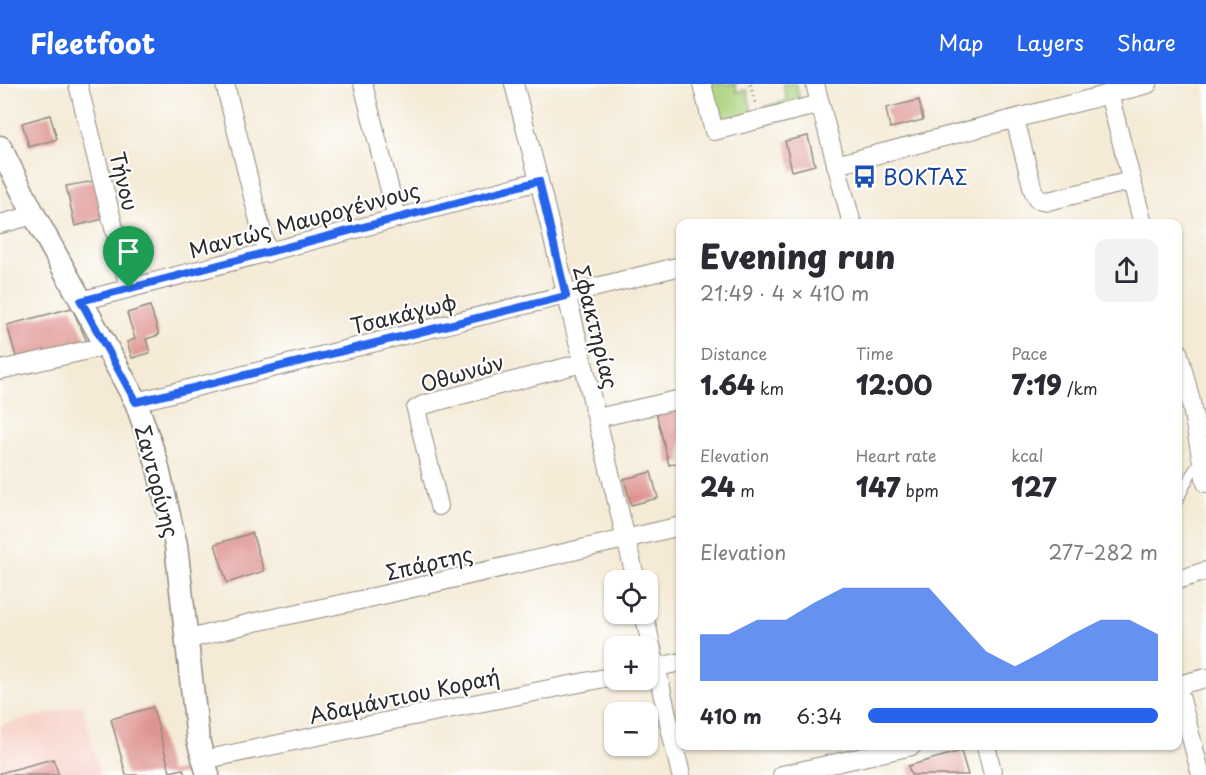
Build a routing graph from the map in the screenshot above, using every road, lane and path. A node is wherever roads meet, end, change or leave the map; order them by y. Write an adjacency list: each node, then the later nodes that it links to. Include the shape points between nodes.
1 (78, 84): 22 (street, Τήνου)
2 (225, 84): 20 (street)
3 (363, 84): 16 (street)
4 (514, 84): 13 (street, Σφακτηρίας)
5 (702, 84): 9 (street, via 714,131)
6 (815, 84): 9 (street)
7 (1148, 84): 8 (street)
8 (1109, 94): 10 (street); 14 (street)
9 (820, 104): 12 (street)
10 (1015, 118): 12 (street); 14 (street, via 1037,199 1048,201)
11 (0, 147): 15 (street, Σαντορίνης)
12 (836, 165): 17 (street)
13 (539, 181): 16 (street, Μαντώς Μαυρογέννους); 23 (street, Σφακτηρίας)
14 (1131, 181): 18 (street)
15 (34, 214): 19 (street); 24 (street, Σαντορίνης)
16 (397, 218): 20 (street, Μαντώς Μαυρογέννους)
17 (849, 219)
18 (1142, 219)
19 (0, 224)
20 (267, 253): 22 (street, Μαντώς Μαυρογέννους)
21 (676, 267): 23 (street, Τσακάγωφ)
22 (129, 288): 24 (street, Μαντώς Μαυρογέννους)
23 (566, 296): 26 (street, Σφακτηρίας); 31 (street, Τσακάγωφ)
24 (81, 301): 25 (street, Σαντορίνης)
25 (106, 346): 27 (street); 31 (street, Σαντορίνης)
26 (582, 363): 32 (street, Σφακτηρίας); 36 (street, Οθωνών, via 416,409)
27 (0, 370)
28 (1182, 382): 29 (street)
29 (1184, 398): 33 (street)
30 (676, 400): 32 (street)
31 (136, 402): 42 (street, Σαντορίνης, via 156,460 176,545)
32 (597, 418): 38 (street, Σφακτηρίας)
33 (1202, 459): 34 (street); 35 (lane)
34 (1206, 483)
35 (1182, 493)
36 (439, 506)
37 (676, 527): 38 (street, Σπάρτης)
38 (626, 539): 39 (street, Σφακτηρίας); 42 (street, Σπάρτης)
39 (634, 570)
40 (1206, 571): 41 (street)
41 (1182, 579)
42 (186, 640): 52 (street, Σαντορίνης)
43 (676, 663): 44 (street)
44 (658, 667)
45 (604, 678): 52 (street, Αδαμάντιου Κοραή, via 413,716)
46 (1206, 678): 47 (street)
47 (1182, 686)
48 (658, 690): 53 (street)
49 (1182, 702): 56 (street)
50 (894, 750): 54 (street)
51 (987, 750): 55 (street)
52 (205, 767)
53 (681, 775)
54 (782, 775)
55 (993, 775)
56 (1201, 775)

